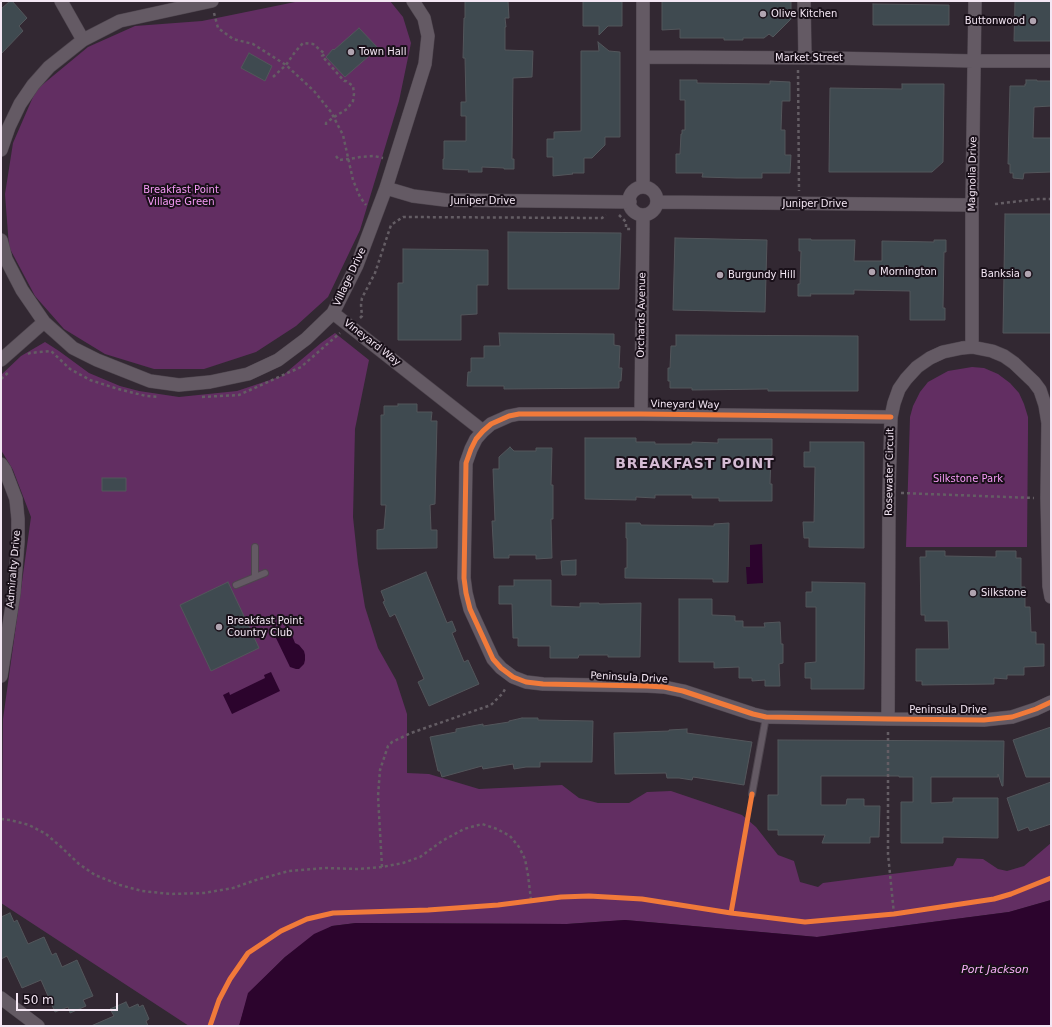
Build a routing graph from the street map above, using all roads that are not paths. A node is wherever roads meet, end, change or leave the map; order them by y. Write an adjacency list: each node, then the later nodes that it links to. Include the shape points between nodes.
1 (61, 1): 7 (street)
2 (212, 1): 7 (street, via 120,21)
3 (414, 1): 14 (street, Village Drive, via 424,18 428,36 426,64)
4 (643, 1): 8 (street)
5 (804, 1): 9 (street)
6 (975, 1): 10 (street, Magnolia Drive)
7 (84, 40): 12 (street, via 50,67 33,85 9,126)
8 (643, 57): 9 (street, Market Street); 13 (street)
9 (801, 58): 10 (street, Market Street)
10 (974, 61): 11 (street, Market Street); 17 (street, Magnolia Drive)
11 (1051, 61)
12 (1, 150)
13 (643, 187): 15 (street, via 635,190); 16 (street, via 655,193)
14 (386, 188): 15 (street, Juniper Drive, via 413,196 445,200); 20 (street, Village Drive, via 356,264)
15 (630, 202): 18 (street, via 632,210)
16 (657, 202): 17 (street, Juniper Drive); 18 (street, via 651,213)
17 (972, 205): 22 (street, Magnolia Drive)
18 (643, 215): 25 (street, Orchards Avenue)
19 (1, 240): 21 (street, Village Drive, via 6,259 22,290)
20 (333, 313): 21 (street, Village Drive, via 278,360 248,374 179,385 150,381 96,360 73,348); 27 (street, Vineyard Way)
21 (44, 322): 23 (street)
22 (972, 347): 24 (street, Rosewater Circuit, via 1004,356); 26 (street, Rosewater Circuit, via 943,352 917,367 899,389)
23 (1, 360)
24 (1045, 389): 33 (street, Rosewater Circuit, via 1048,423 1048,586)
25 (641, 414): 26 (street, Vineyard Way); 27 (street, Vineyard Way, via 519,414 500,419)
26 (890, 417): 37 (street, Rosewater Circuit)
27 (483, 431): 36 (street, Peninsula Drive, via 476,439 466,463 464,578 470,609 493,659 501,668 526,682 543,684 664,687)
28 (1, 464): 34 (street, Admiralty Drive, via 6,470 16,499 18,519 14,592)
29 (255, 547): 31 (lane)
30 (265, 573): 31 (lane)
31 (255, 577): 32 (lane)
32 (236, 585)
33 (1051, 597)
34 (1, 676)
35 (1051, 702): 37 (street, Peninsula Drive, via 1012,718)
36 (766, 717): 37 (street, Peninsula Drive); 38 (lane)
37 (888, 720)
38 (752, 794)
39 (1, 998): 40 (street)
40 (38, 1026)

